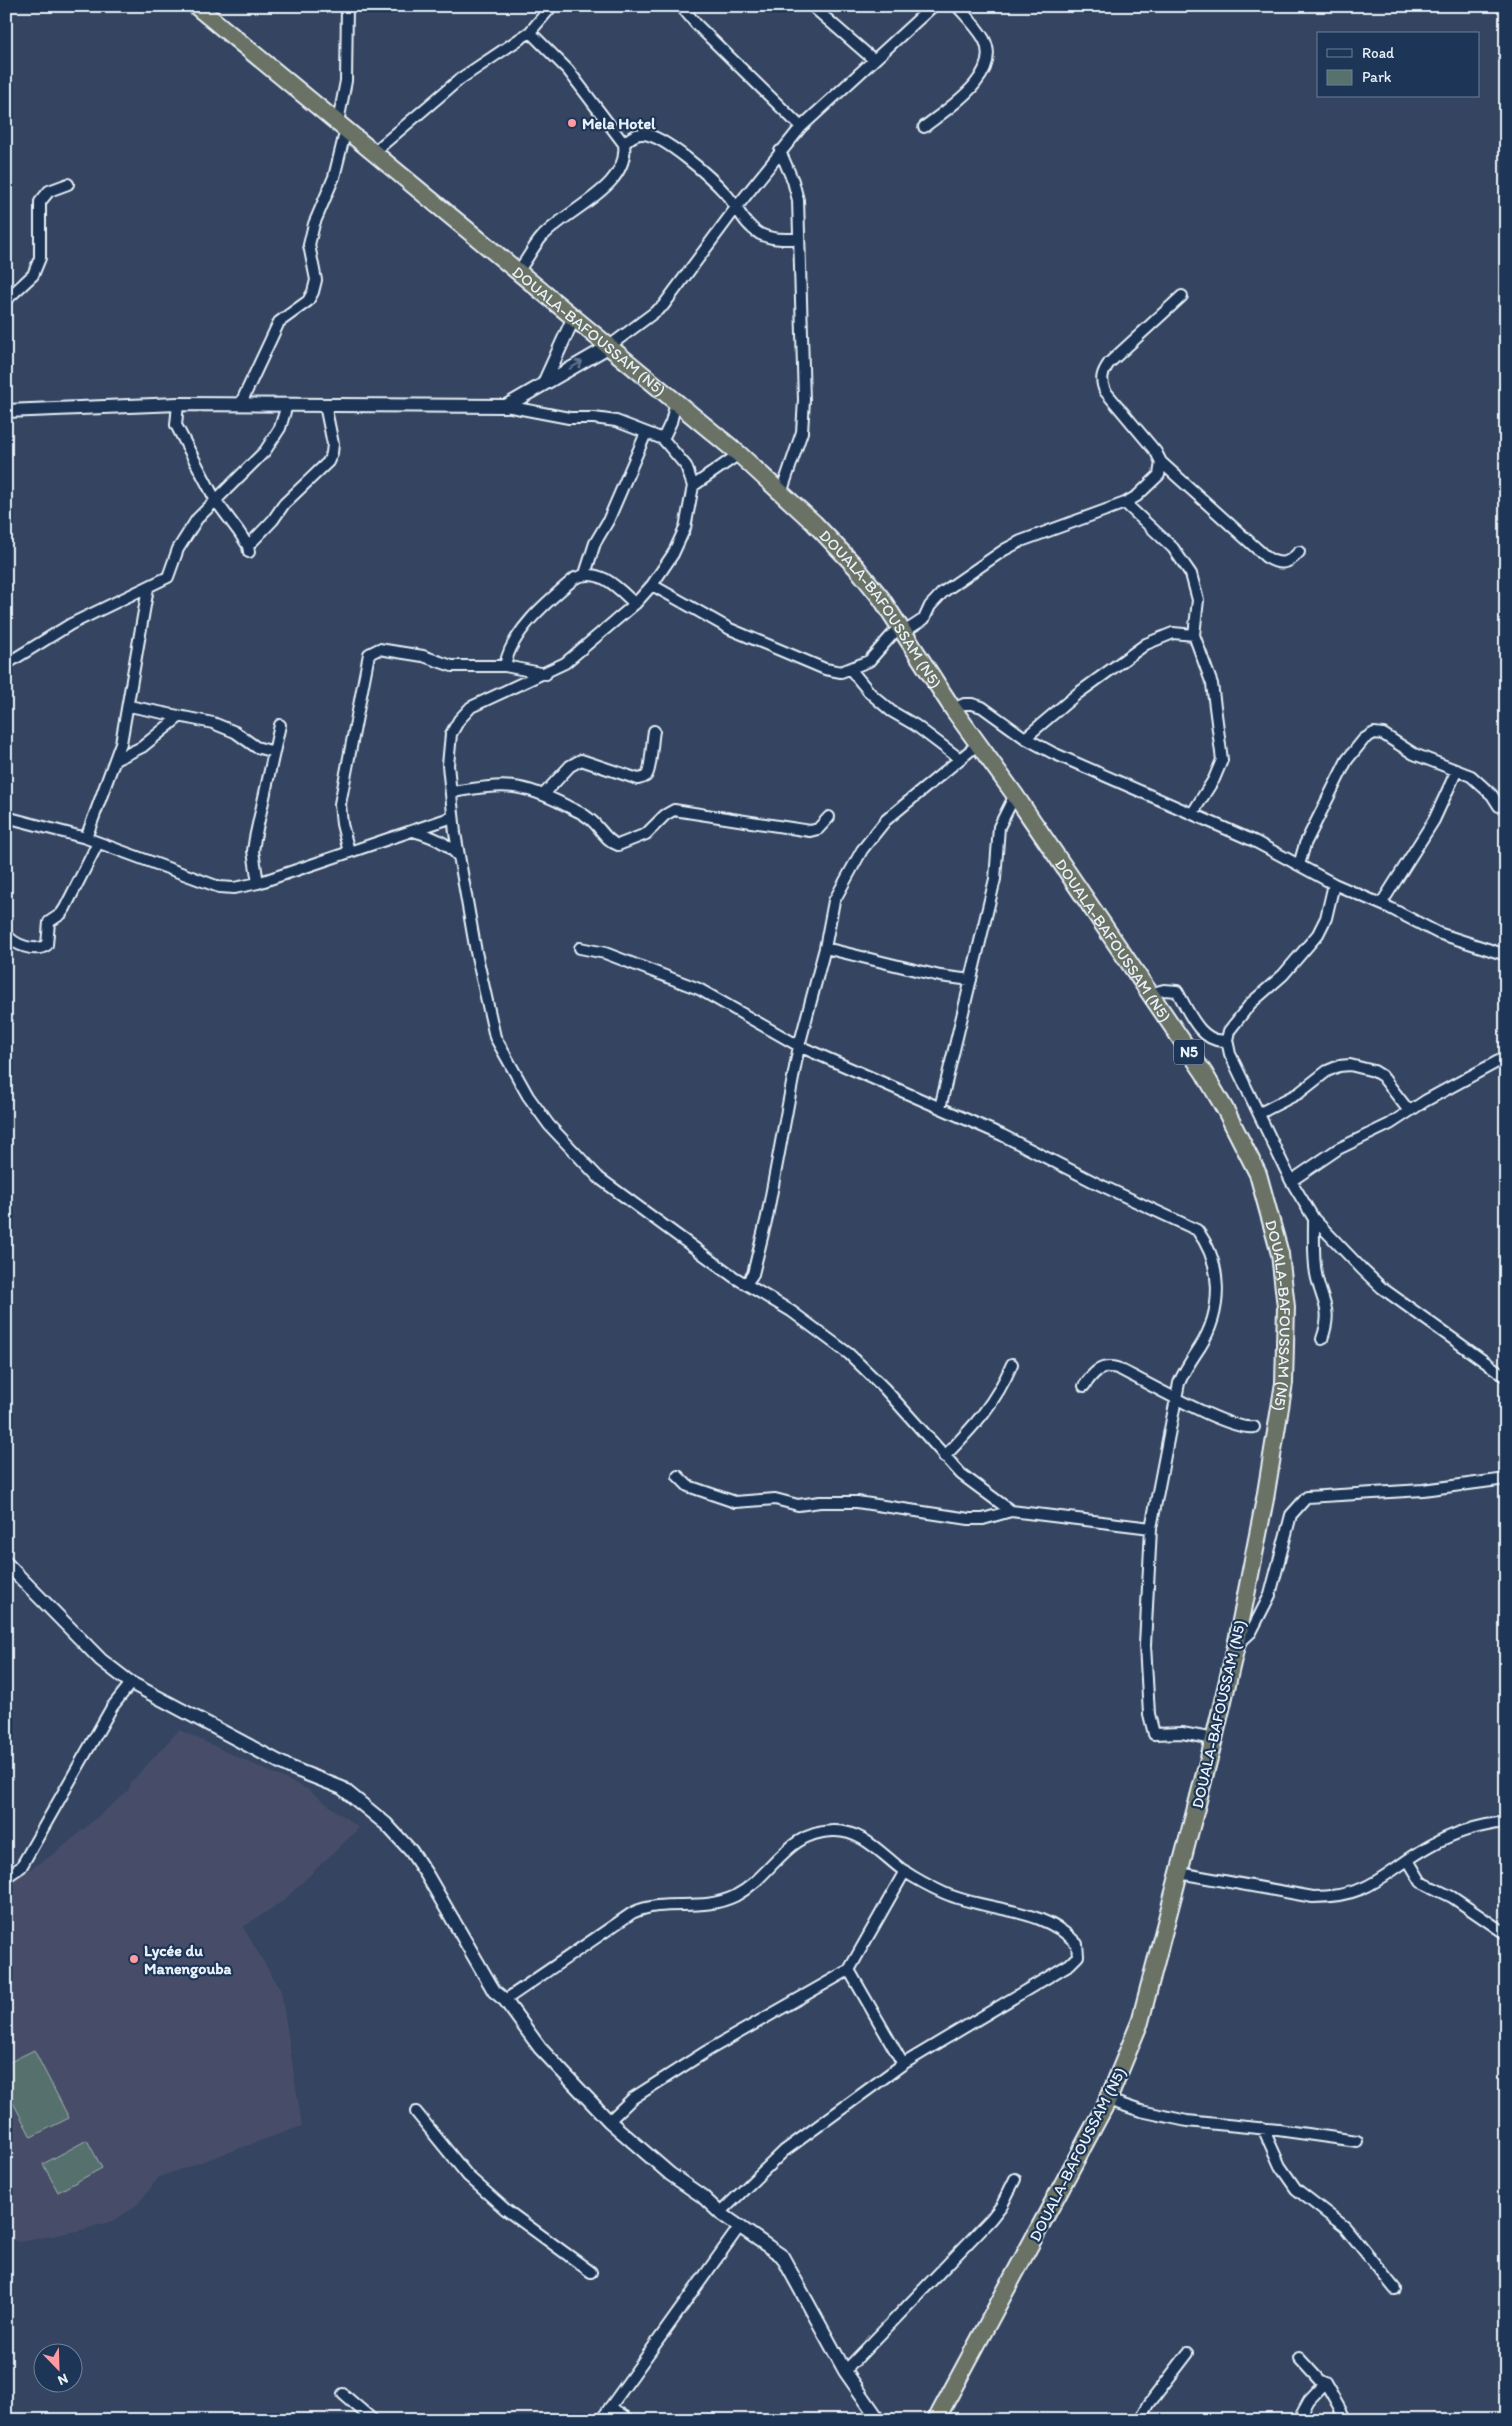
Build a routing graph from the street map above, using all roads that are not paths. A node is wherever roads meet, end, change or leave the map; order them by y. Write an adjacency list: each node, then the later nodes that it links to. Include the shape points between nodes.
1 (196, 6): 10 (highway, DOUALA-BAFOUSSAM (N5) / N5)
2 (347, 6): 10 (street)
3 (552, 6): 8 (street)
4 (681, 6): 11 (street)
5 (812, 6): 9 (street)
6 (933, 6): 9 (street)
7 (956, 6): 12 (street, via 984,40 988,54 983,73 960,100)
8 (530, 32): 13 (street, via 568,70); 15 (street, via 460,79)
9 (874, 60): 11 (street)
10 (342, 126): 15 (highway, DOUALA-BAFOUSSAM (N5) / N5); 27 (street, via 334,177 314,224 309,245 316,280 313,292 308,300 279,322)
11 (801, 127): 14 (street)
12 (924, 127)
13 (624, 144): 17 (street, via 642,133 662,141 710,178 727,195); 19 (street, via 623,165 613,179 542,237)
14 (780, 151): 17 (street); 18 (street, via 794,181 798,200)
15 (374, 152): 19 (highway, DOUALA-BAFOUSSAM (N5) / N5)
16 (68, 184): 21 (street, via 49,191 40,202 40,258 33,275)
17 (735, 209): 18 (street, via 759,233 771,238); 23 (street, via 663,306)
18 (798, 239): 37 (street, via 804,400 802,432)
19 (517, 272): 22 (highway, DOUALA-BAFOUSSAM (N5) / N5)
20 (1182, 296): 35 (street, via 1109,363 1101,382 1105,391 1152,445)
21 (6, 300)
22 (573, 319): 23 (highway, DOUALA-BAFOUSSAM (N5) / N5); 24 (street)
23 (608, 347): 24 (street, one-way to 23); 25 (highway, DOUALA-BAFOUSSAM (N5) / N5)
24 (544, 383): 30 (street)
25 (676, 402): 33 (street); 34 (highway, DOUALA-BAFOUSSAM (N5) / N5)
26 (178, 404): 27 (street); 31 (street); 38 (street, via 176,425)
27 (240, 405): 28 (street)
28 (287, 405): 29 (street); 38 (street, via 280,428 265,451)
29 (325, 405): 30 (street); 38 (street, via 333,444 328,462 284,504 248,549)
30 (506, 406): 32 (street, via 569,418 616,421)
31 (6, 412)
32 (646, 433): 33 (street); 41 (street, via 608,521 594,543)
33 (663, 439): 36 (street, via 686,466)
34 (738, 454): 36 (street); 37 (highway, DOUALA-BAFOUSSAM (N5) / N5)
35 (1161, 462): 39 (street, via 1159,475); 40 (street, via 1266,557 1284,564)
36 (693, 486): 42 (street, via 685,528 673,554)
37 (781, 493): 45 (highway, DOUALA-BAFOUSSAM (N5) / N5, via 856,567)
38 (216, 501): 43 (street, via 187,534 168,576)
39 (1125, 503): 45 (street, via 1004,550 943,592 930,606 924,619); 46 (street, via 1173,548 1186,565 1198,600)
40 (1299, 552)
41 (585, 574): 44 (street, via 608,581); 48 (street, via 566,586 521,630 510,647)
42 (652, 585): 44 (street); 49 (street, via 730,629 786,654 825,669)
43 (148, 588): 47 (street, via 71,624); 51 (street)
44 (635, 604): 50 (street, via 582,651)
45 (902, 630): 49 (street, via 868,661); 52 (highway, DOUALA-BAFOUSSAM (N5) / N5)
46 (1194, 635): 56 (street, via 1173,633 1146,644 1077,694); 66 (street, via 1212,684 1222,760)
47 (6, 664)
48 (505, 666): 50 (street); 73 (street, via 452,666 429,658 380,649 369,654 340,804)
49 (851, 670): 60 (street, via 891,711)
50 (546, 674): 62 (street, via 470,707 459,720 448,747)
51 (129, 706): 53 (street); 59 (street)
52 (953, 709): 56 (street, via 964,704 982,707); 57 (highway, DOUALA-BAFOUSSAM (N5) / N5)
53 (179, 717): 58 (street, via 226,727 256,747); 59 (street, via 142,747)
54 (280, 725): 58 (street)
55 (654, 731): 63 (street, via 650,770 646,776 638,779 581,760 570,766)
56 (1025, 738): 66 (street)
57 (977, 744): 60 (street); 64 (highway, DOUALA-BAFOUSSAM (N5) / N5)
58 (274, 752): 76 (street, via 255,838)
59 (117, 759): 71 (street)
60 (960, 759): 81 (street, via 886,820 862,850 834,901)
61 (1457, 770): 65 (street, via 1483,786); 75 (street, via 1414,754 1383,734 1374,734 1364,740 1351,753 1325,800); 78 (street, via 1434,820)
62 (452, 792): 63 (street, via 512,785); 68 (street)
63 (544, 794): 69 (street, via 586,816 618,845 646,834 674,810 810,830 818,829)
64 (1015, 794): 83 (street, via 999,827 996,872); 84 (highway, DOUALA-BAFOUSSAM (N5) / N5)
65 (1499, 806)
66 (1192, 814): 75 (street)
67 (6, 817): 71 (street)
68 (454, 817): 70 (street); 74 (street)
69 (828, 817)
70 (413, 831): 73 (street); 74 (street, via 437,839)
71 (86, 838): 72 (street)
72 (98, 843): 76 (street, via 219,886 234,888); 79 (street, via 65,908 49,922 47,945 37,948 22,946)
73 (349, 852): 76 (street)
74 (460, 858): 93 (street, via 495,1037 528,1096 549,1125 599,1178)
75 (1299, 865): 77 (street)
76 (258, 883)
77 (1334, 884): 78 (street); 85 (street, via 1326,918 1318,934 1283,975 1251,1003 1229,1031)
78 (1381, 904): 82 (street, via 1438,933)
79 (6, 934)
80 (580, 948): 86 (street, via 614,956 699,989)
81 (825, 948): 83 (street, via 940,976); 86 (street)
82 (1506, 955)
83 (971, 980): 88 (street)
84 (1149, 994): 85 (street, via 1177,991 1206,1035 1220,1042); 106 (highway, DOUALA-BAFOUSSAM (N5) / N5, via 1204,1073 1258,1174 1280,1254 1286,1307 1284,1383)
85 (1226, 1040): 90 (street)
86 (799, 1046): 88 (street); 93 (street, via 767,1217 753,1274)
87 (1506, 1057): 89 (street)
88 (940, 1108): 98 (street, via 1197,1230 1207,1244 1215,1267 1218,1292 1209,1328 1186,1365)
89 (1409, 1111): 90 (street, via 1382,1076 1350,1065 1328,1071 1299,1093); 91 (street, via 1390,1124 1338,1148)
90 (1260, 1113): 91 (street)
91 (1291, 1180): 92 (street)
92 (1314, 1219): 94 (street, via 1314,1261 1328,1314); 96 (street, via 1382,1288)
93 (746, 1284): 100 (street, via 849,1354 884,1388)
94 (1322, 1339)
95 (1012, 1364): 100 (street, via 987,1412)
96 (1506, 1377)
97 (1084, 1386): 98 (street, via 1095,1372 1107,1366)
98 (1176, 1397): 99 (street, via 1225,1422 1244,1428); 104 (street)
99 (1254, 1427)
100 (944, 1457): 103 (street, via 961,1474)
101 (678, 1476): 103 (street, via 688,1486 735,1502 775,1499 798,1505 857,1502 970,1519)
102 (1506, 1479): 106 (street, via 1423,1490 1307,1497 1291,1516 1270,1595 1251,1632)
103 (1011, 1511): 104 (street)
104 (1151, 1528): 108 (street, via 1145,1645 1148,1714 1154,1734 1182,1733)
105 (6, 1563): 107 (street, via 102,1660)
106 (1236, 1646): 108 (highway, DOUALA-BAFOUSSAM (N5) / N5)
107 (131, 1683): 113 (street, via 112,1707 21,1867); 116 (street, via 289,1767 342,1788 386,1824 411,1851 494,1991)
108 (1214, 1739): 112 (highway, DOUALA-BAFOUSSAM (N5) / N5)
109 (1506, 1822): 110 (street, via 1484,1824 1452,1836)
110 (1408, 1860): 112 (street, via 1385,1879 1336,1897 1313,1897); 114 (street, via 1421,1882 1452,1897)
111 (905, 1871): 115 (street); 116 (street, via 862,1837 833,1831 805,1836 793,1843 737,1895 706,1905 655,1904 632,1912); 117 (street, via 963,1900 1037,1918 1069,1935 1079,1950 1070,1964)
112 (1179, 1873): 118 (highway, DOUALA-BAFOUSSAM (N5) / N5, via 1148,1998)
113 (6, 1877)
114 (1506, 1934)
115 (849, 1970): 117 (street); 120 (street, via 707,2051 633,2098)
116 (505, 2000): 120 (street, via 540,2048)
117 (902, 2064): 124 (street, via 784,2151)
118 (1108, 2100): 121 (street, via 1163,2117); 138 (highway, DOUALA-BAFOUSSAM (N5) / N5)
119 (416, 2112): 126 (street, via 474,2181 505,2209)
120 (608, 2121): 124 (street)
121 (1263, 2128): 122 (street); 127 (street, via 1280,2166 1296,2189 1339,2220)
122 (1357, 2140)
123 (1014, 2179): 130 (street, via 1002,2205 990,2219)
124 (720, 2213): 125 (street)
125 (740, 2226): 130 (street, via 782,2256); 133 (street)
126 (591, 2272)
127 (1395, 2290)
128 (1188, 2353): 139 (street)
129 (1299, 2358): 131 (street)
130 (845, 2371): 137 (street)
131 (1325, 2383): 140 (street, via 1309,2400); 141 (street)
132 (343, 2394): 134 (street)
133 (610, 2407): 135 (street); 136 (street)
134 (373, 2420)
135 (601, 2420)
136 (630, 2420)
137 (879, 2420)
138 (936, 2420)
139 (1140, 2420)
140 (1298, 2420)
141 (1346, 2420)

